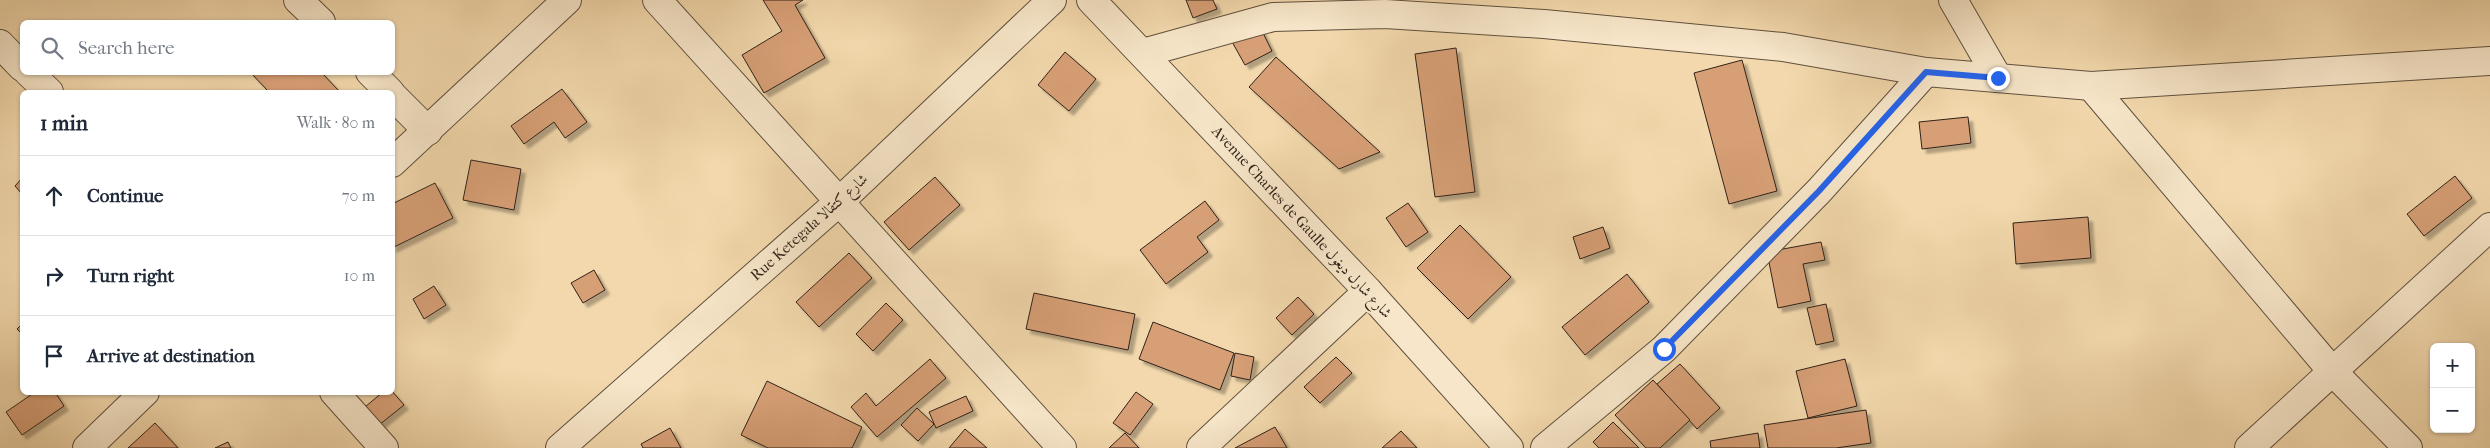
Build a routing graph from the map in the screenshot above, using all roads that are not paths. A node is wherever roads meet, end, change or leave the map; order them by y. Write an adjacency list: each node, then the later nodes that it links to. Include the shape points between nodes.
1 (298, 0): 7 (street)
2 (567, 0): 20 (street)
3 (657, 0): 22 (street)
4 (1052, 0): 22 (street, Rue Ketegala شارع كتقالا)
5 (1091, 0): 9 (street, Avenue Charles de Gaulle شارع شارل ديغول)
6 (1953, 0): 15 (street)
7 (319, 20)
8 (0, 44): 11 (street)
9 (1143, 53): 12 (street, via 1273,17 1385,14 1544,24 1783,47); 24 (street, Avenue Charles de Gaulle شارع شارل ديغول)
10 (2490, 60): 16 (street)
11 (20, 65)
12 (1926, 72): 15 (street); 34 (street, via 1819,191 1664,349)
13 (31, 75): 17 (street)
14 (373, 75): 18 (street)
15 (1998, 78): 16 (street)
16 (2091, 86): 25 (street)
17 (47, 90)
18 (388, 90)
19 (395, 98): 20 (street)
20 (428, 131): 21 (street)
21 (395, 160)
22 (840, 200): 30 (street, Rue Ketegala شارع كتقالا); 31 (street)
23 (2490, 228): 25 (street)
24 (1368, 291): 32 (street); 33 (street, Avenue Charles de Gaulle شارع شارل ديغول)
25 (2332, 370): 35 (street); 36 (street)
26 (142, 395): 28 (street)
27 (337, 395): 29 (street)
28 (87, 448)
29 (384, 448)
30 (560, 448)
31 (1062, 448)
32 (1200, 448)
33 (1508, 448)
34 (1545, 448)
35 (2249, 448)
36 (2408, 448)

